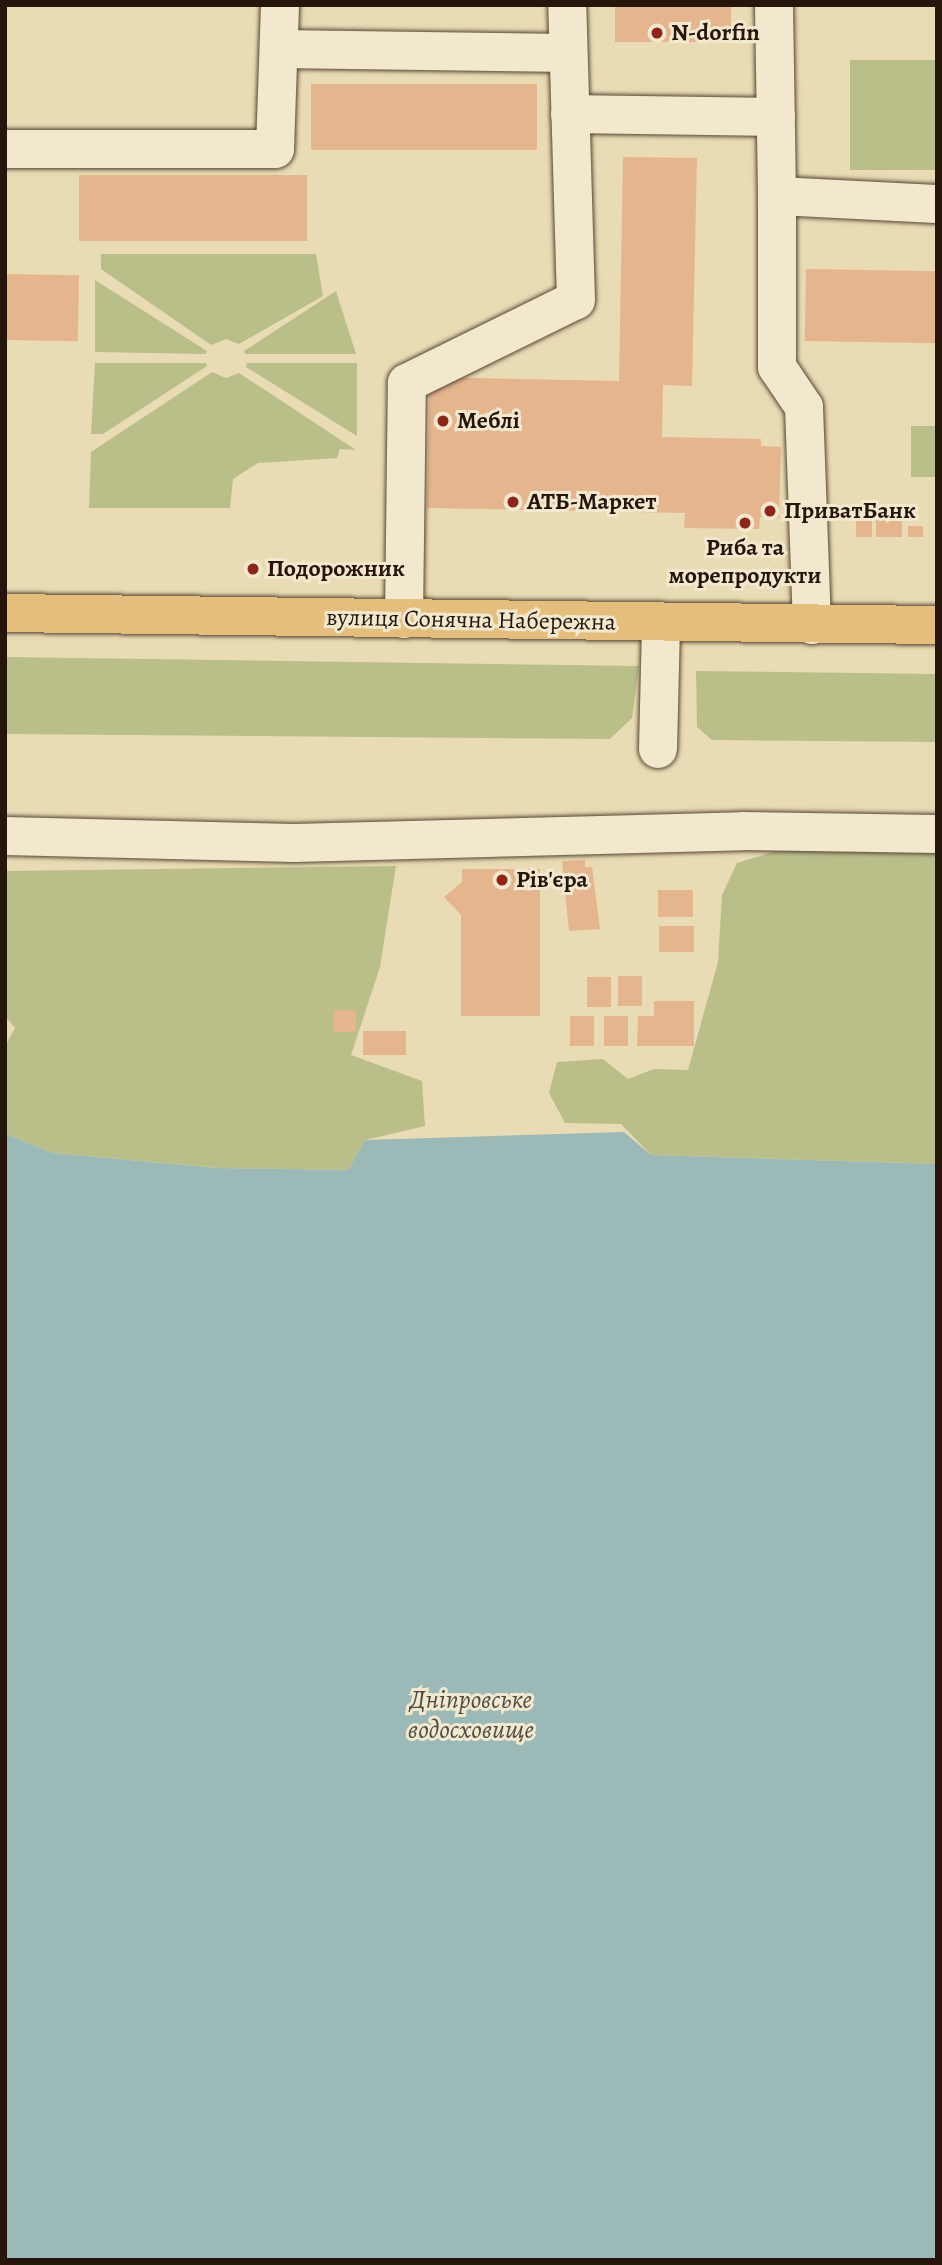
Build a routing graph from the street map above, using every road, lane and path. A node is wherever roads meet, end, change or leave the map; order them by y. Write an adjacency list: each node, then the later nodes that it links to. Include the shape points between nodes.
1 (281, 5): 4 (lane)
2 (567, 5): 5 (lane)
3 (774, 5): 7 (lane)
4 (279, 49): 5 (lane); 8 (lane, via 275,149)
5 (568, 53): 6 (lane)
6 (570, 114): 7 (lane); 12 (lane, via 576,300 407,383)
7 (776, 117): 9 (lane)
8 (5, 149)
9 (777, 196): 10 (lane); 14 (lane, via 777,367 804,407)
10 (937, 204)
11 (5, 613): 12 (main road, вулиця Сонячна Набережна)
12 (404, 620): 13 (main road, вулиця Сонячна Набережна)
13 (661, 623): 14 (main road, вулиця Сонячна Набережна); 16 (lane)
14 (811, 625): 15 (main road, вулиця Сонячна Набережна)
15 (937, 625)
16 (659, 749)
17 (937, 834): 18 (lane, via 743,831 294,843)
18 (5, 836)

